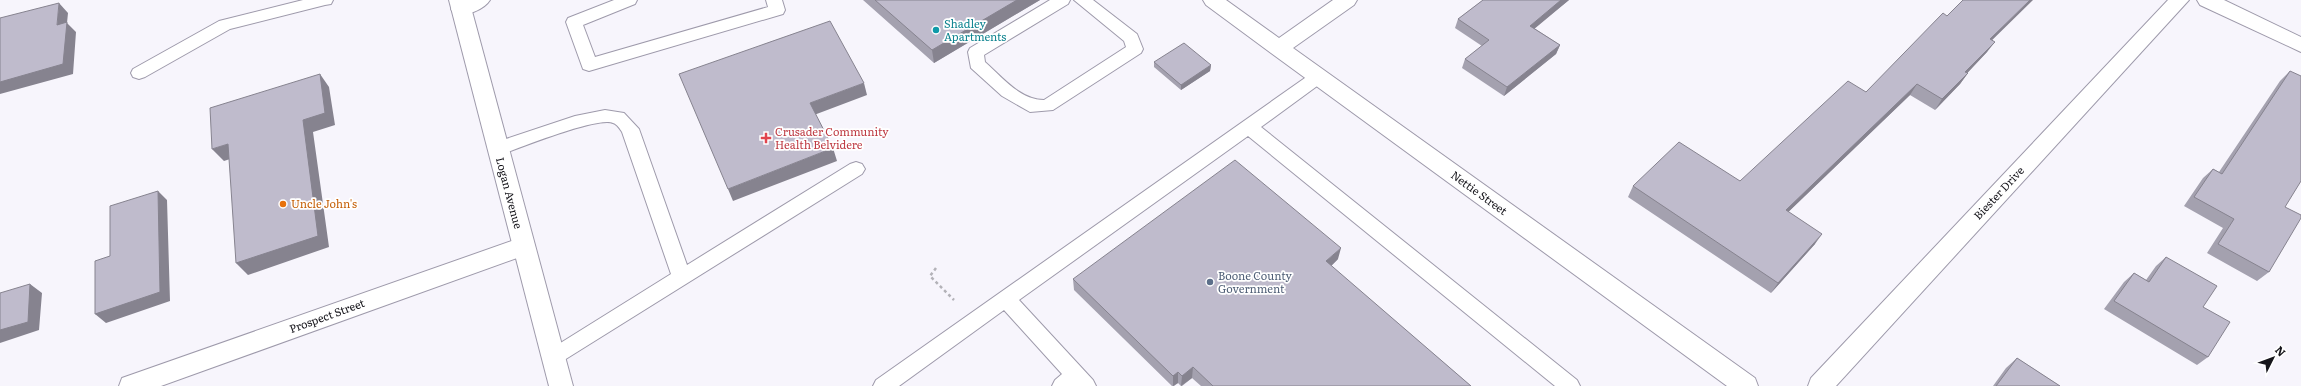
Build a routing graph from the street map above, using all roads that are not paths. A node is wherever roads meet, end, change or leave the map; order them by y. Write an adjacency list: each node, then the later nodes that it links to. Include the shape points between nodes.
1 (325, 0): 13 (lane, via 225,25)
2 (629, 0): 3 (lane, via 574,22 589,65 777,10)
3 (774, 0)
4 (1062, 0): 5 (lane, via 976,52 977,64 1008,92 1030,106 1047,106 1135,49 1131,38)
5 (1082, 0)
6 (1213, 0): 12 (street, Nettie Street)
7 (1347, 0): 12 (street)
8 (2179, 0): 28 (street, Biester Drive)
9 (2207, 0): 11 (street)
10 (466, 3): 16 (street, Logan Avenue)
11 (2301, 45)
12 (1278, 48): 14 (street, Nettie Street)
13 (139, 73)
14 (1318, 77): 15 (lane); 27 (street, Nettie Street)
15 (1249, 127): 20 (lane); 26 (lane)
16 (497, 149): 18 (street, Logan Avenue); 19 (lane, via 593,118 614,116 623,120 630,129)
17 (856, 169): 19 (lane)
18 (523, 246): 21 (street, Logan Avenue); 23 (street, Prospect Street)
19 (682, 278): 21 (lane)
20 (1007, 300): 22 (lane); 25 (lane)
21 (553, 358): 24 (street, Logan Avenue)
22 (1075, 382)
23 (130, 386)
24 (561, 386)
25 (883, 386)
26 (1570, 386)
27 (1746, 386)
28 (1820, 386)

